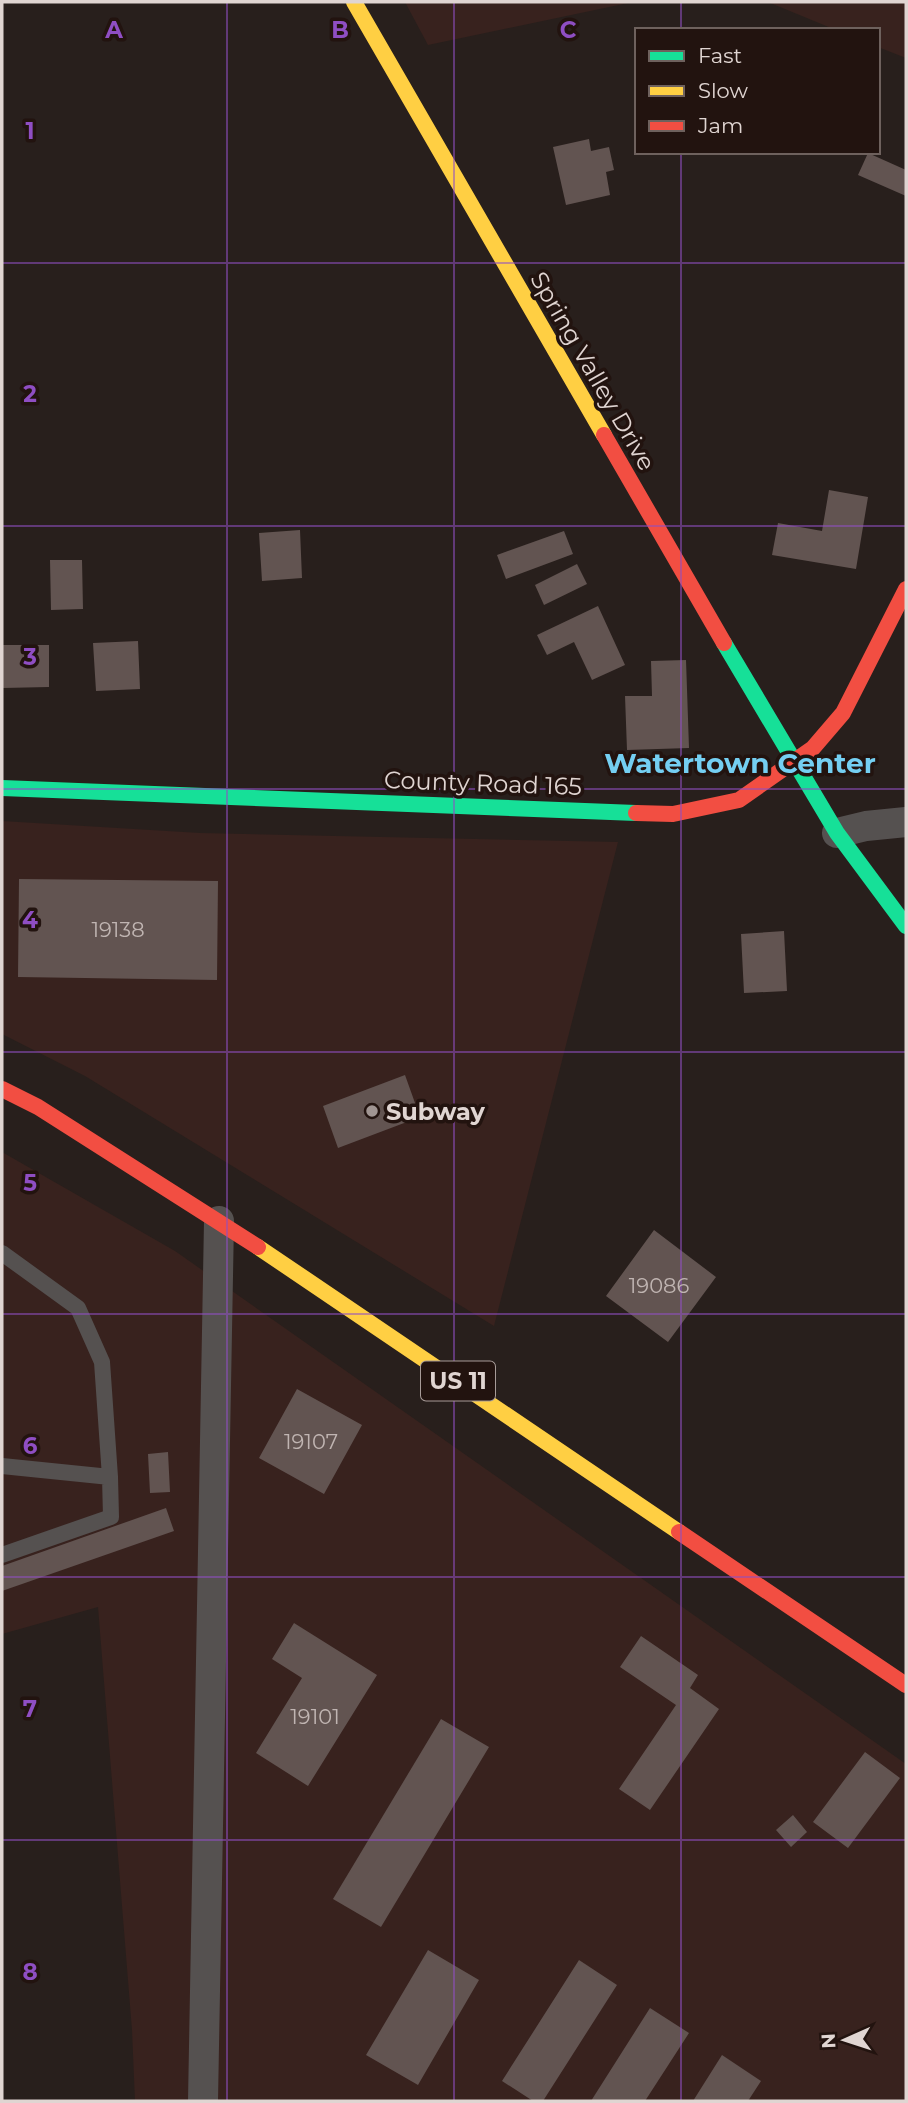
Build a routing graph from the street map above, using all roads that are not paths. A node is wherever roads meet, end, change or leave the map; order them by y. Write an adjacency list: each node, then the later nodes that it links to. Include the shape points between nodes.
1 (354, 2): 3 (street, Spring Valley Drive)
2 (906, 589): 3 (street, County Road 165, via 843,713)
3 (794, 763): 4 (street, County Road 165, via 739,800 673,814); 6 (street)
4 (2, 788)
5 (906, 822): 6 (street)
6 (837, 833): 7 (street)
7 (906, 926)
8 (2, 1089): 9 (street, US 11)
9 (219, 1221): 14 (street, US 11); 15 (street)
10 (2, 1253): 12 (lane, via 78,1308 103,1362)
11 (2, 1466): 12 (lane)
12 (110, 1477): 13 (lane, via 111,1517)
13 (2, 1556)
14 (906, 1685)
15 (203, 2101)

